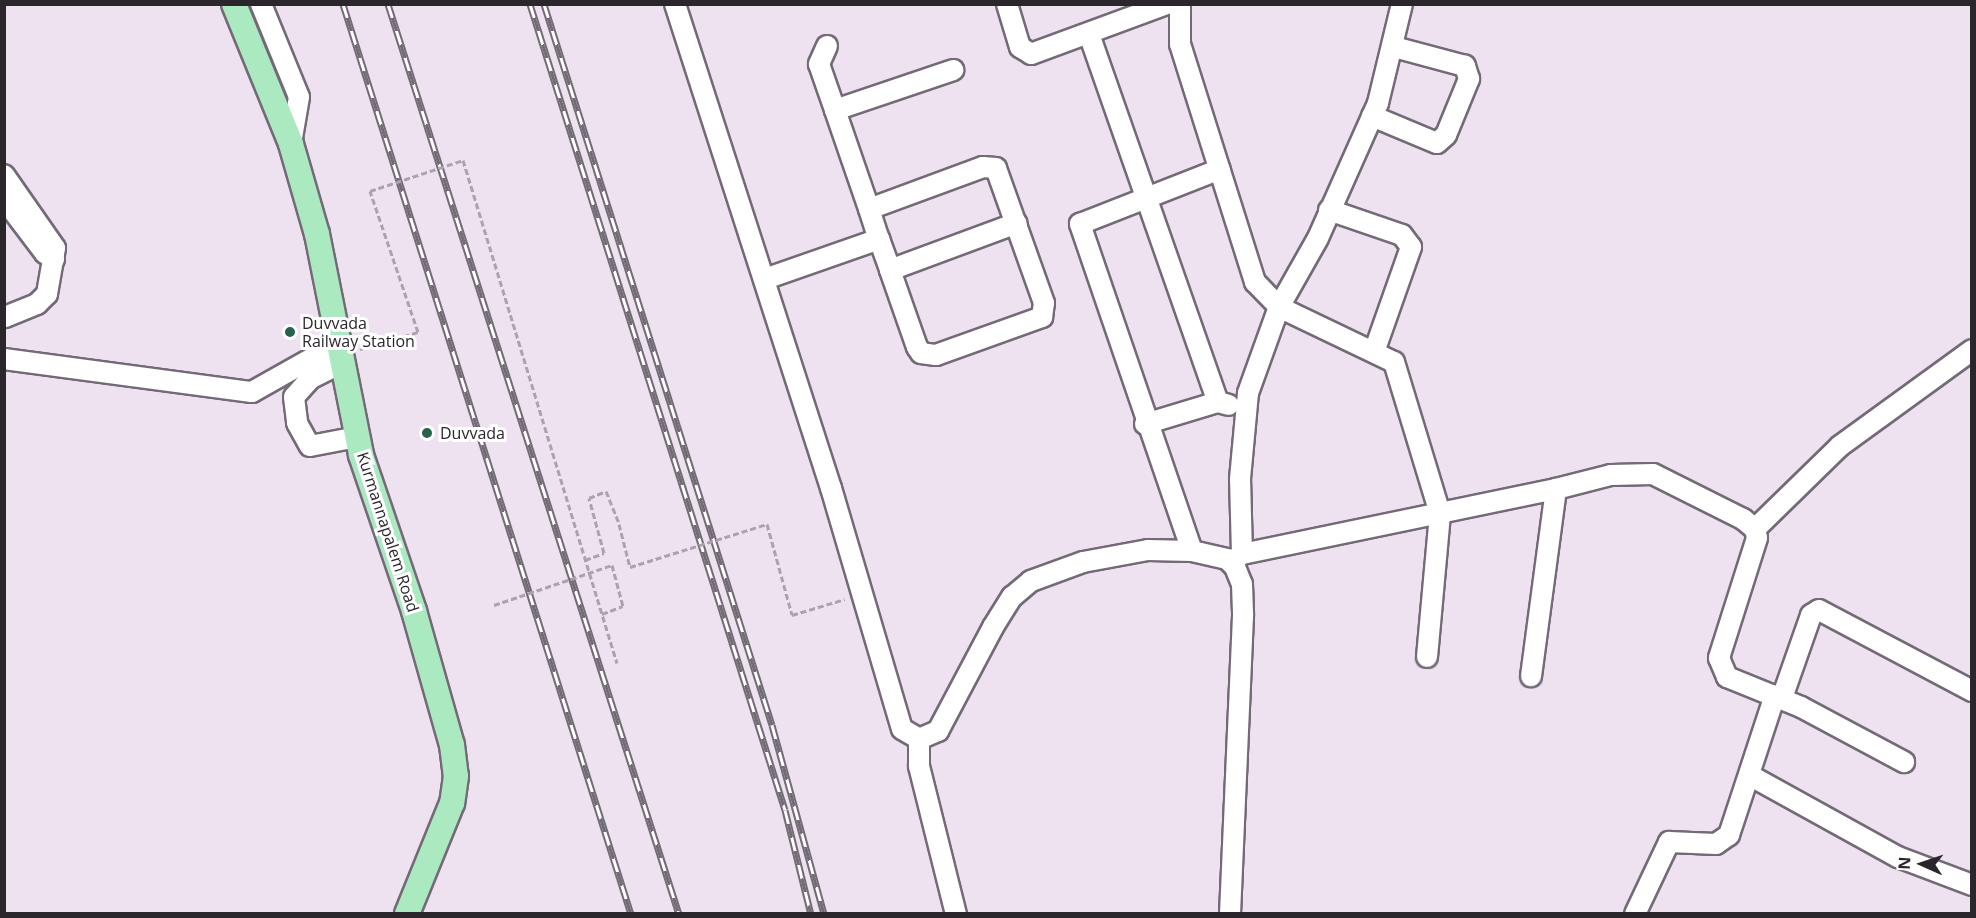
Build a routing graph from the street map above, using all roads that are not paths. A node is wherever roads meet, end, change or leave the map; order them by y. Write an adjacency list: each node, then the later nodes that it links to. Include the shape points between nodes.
1 (234, 4): 14 (main road, Kurmannapalem Road)
2 (261, 4): 14 (street, via 299,97)
3 (675, 4): 25 (street)
4 (1006, 4): 8 (street, via 1025,53)
5 (1167, 4): 8 (street)
6 (1180, 4): 15 (street, via 1180,44)
7 (1402, 4): 10 (street)
8 (1089, 34): 17 (street)
9 (827, 46): 12 (street, via 819,64)
10 (1394, 47): 13 (street); 13 (street, via 1465,66 1469,79 1446,135 1437,143)
11 (952, 70): 12 (street)
12 (835, 110): 19 (street)
13 (1372, 116): 20 (street)
14 (291, 144): 30 (main road, Kurmannapalem Road, via 317,234)
15 (1220, 169): 17 (street); 26 (street, via 1255,282)
16 (4, 175): 23 (street, via 45,227 55,248)
17 (1147, 198): 32 (street); 34 (street, via 1080,224)
18 (4, 199): 23 (street, via 45,254)
19 (869, 209): 21 (street, via 990,166 1001,174); 22 (street)
20 (1329, 210): 26 (street); 28 (street, via 1402,236 1411,247)
21 (1017, 223): 24 (street); 24 (street, via 1044,303 1042,317 1035,321 936,355 921,353)
22 (879, 239): 24 (street); 25 (street)
23 (54, 259): 27 (street, via 47,294 37,304)
24 (890, 270)
25 (765, 279): 45 (street, via 898,719 902,729)
26 (1279, 307): 28 (street); 33 (street)
27 (4, 317)
28 (1375, 350): 37 (street, via 1399,370)
29 (1971, 350): 38 (street, via 1840,446)
30 (341, 353): 31 (street, via 252,392); 35 (main road, Kurmannapalem Road); 35 (street, via 294,397 297,423 310,446)
31 (4, 359)
32 (1218, 402): 33 (street); 34 (street)
33 (1245, 408): 40 (street)
34 (1145, 424): 39 (street)
35 (357, 436): 49 (main road, Kurmannapalem Road, via 414,611 452,745 456,776 443,833)
36 (1556, 489): 37 (street); 38 (street, via 1611,476 1653,474); 42 (street)
37 (1440, 513): 40 (street); 41 (street)
38 (1755, 529): 44 (street, via 1756,548 1719,658 1727,677)
39 (1192, 550): 40 (street); 45 (street, via 1115,555 1031,581 1012,597 993,627 938,731)
40 (1237, 558): 51 (street, via 1243,616)
41 (1427, 657)
42 (1531, 676)
43 (1971, 691): 44 (street, via 1819,610 1811,615)
44 (1778, 697): 46 (street); 47 (street)
45 (919, 740): 50 (street, via 919,766)
46 (1904, 762)
47 (1751, 776): 48 (street, via 1898,858); 52 (street, via 1730,835 1716,844 1669,842)
48 (1971, 885)
49 (407, 914)
50 (956, 914)
51 (1230, 914)
52 (1635, 914)

